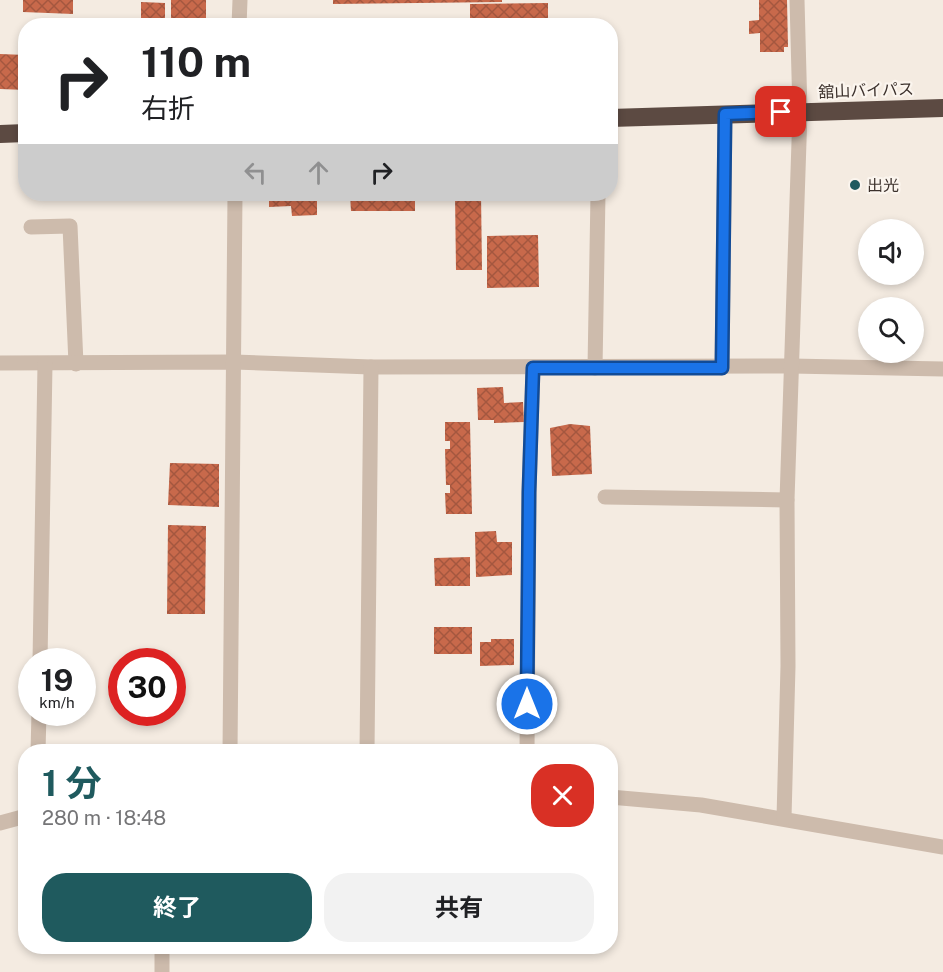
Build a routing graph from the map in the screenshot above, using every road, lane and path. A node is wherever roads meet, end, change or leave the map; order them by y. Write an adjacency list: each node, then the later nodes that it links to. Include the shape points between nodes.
1 (240, 0): 3 (street)
2 (797, 0): 5 (street)
3 (239, 18)
4 (943, 108): 5 (highway, 舘山バイパス)
5 (800, 112): 6 (highway, 舘山バイパス); 17 (street)
6 (725, 114): 7 (highway, 舘山バイパス); 21 (street)
7 (618, 118)
8 (18, 133): 9 (highway)
9 (0, 134)
10 (235, 201): 13 (street)
11 (598, 201): 20 (street)
12 (31, 227): 16 (street, via 70,226)
13 (234, 362): 16 (street); 18 (street); 28 (street)
14 (0, 363): 15 (street)
15 (45, 364): 16 (street); 25 (street)
16 (75, 364)
17 (791, 366): 21 (street); 22 (street); 24 (street)
18 (371, 367): 19 (street); 29 (street)
19 (533, 368): 20 (street); 30 (street)
20 (595, 368): 21 (street)
21 (722, 368)
22 (943, 369)
23 (606, 497): 24 (street)
24 (787, 500): 33 (street)
25 (40, 648)
26 (39, 726): 27 (street)
27 (38, 744)
28 (230, 744)
29 (367, 744)
30 (527, 744)
31 (618, 798): 33 (street)
32 (18, 818): 34 (street)
33 (784, 818): 35 (street)
34 (0, 823)
35 (943, 847)
36 (162, 954): 37 (street)
37 (162, 972)

